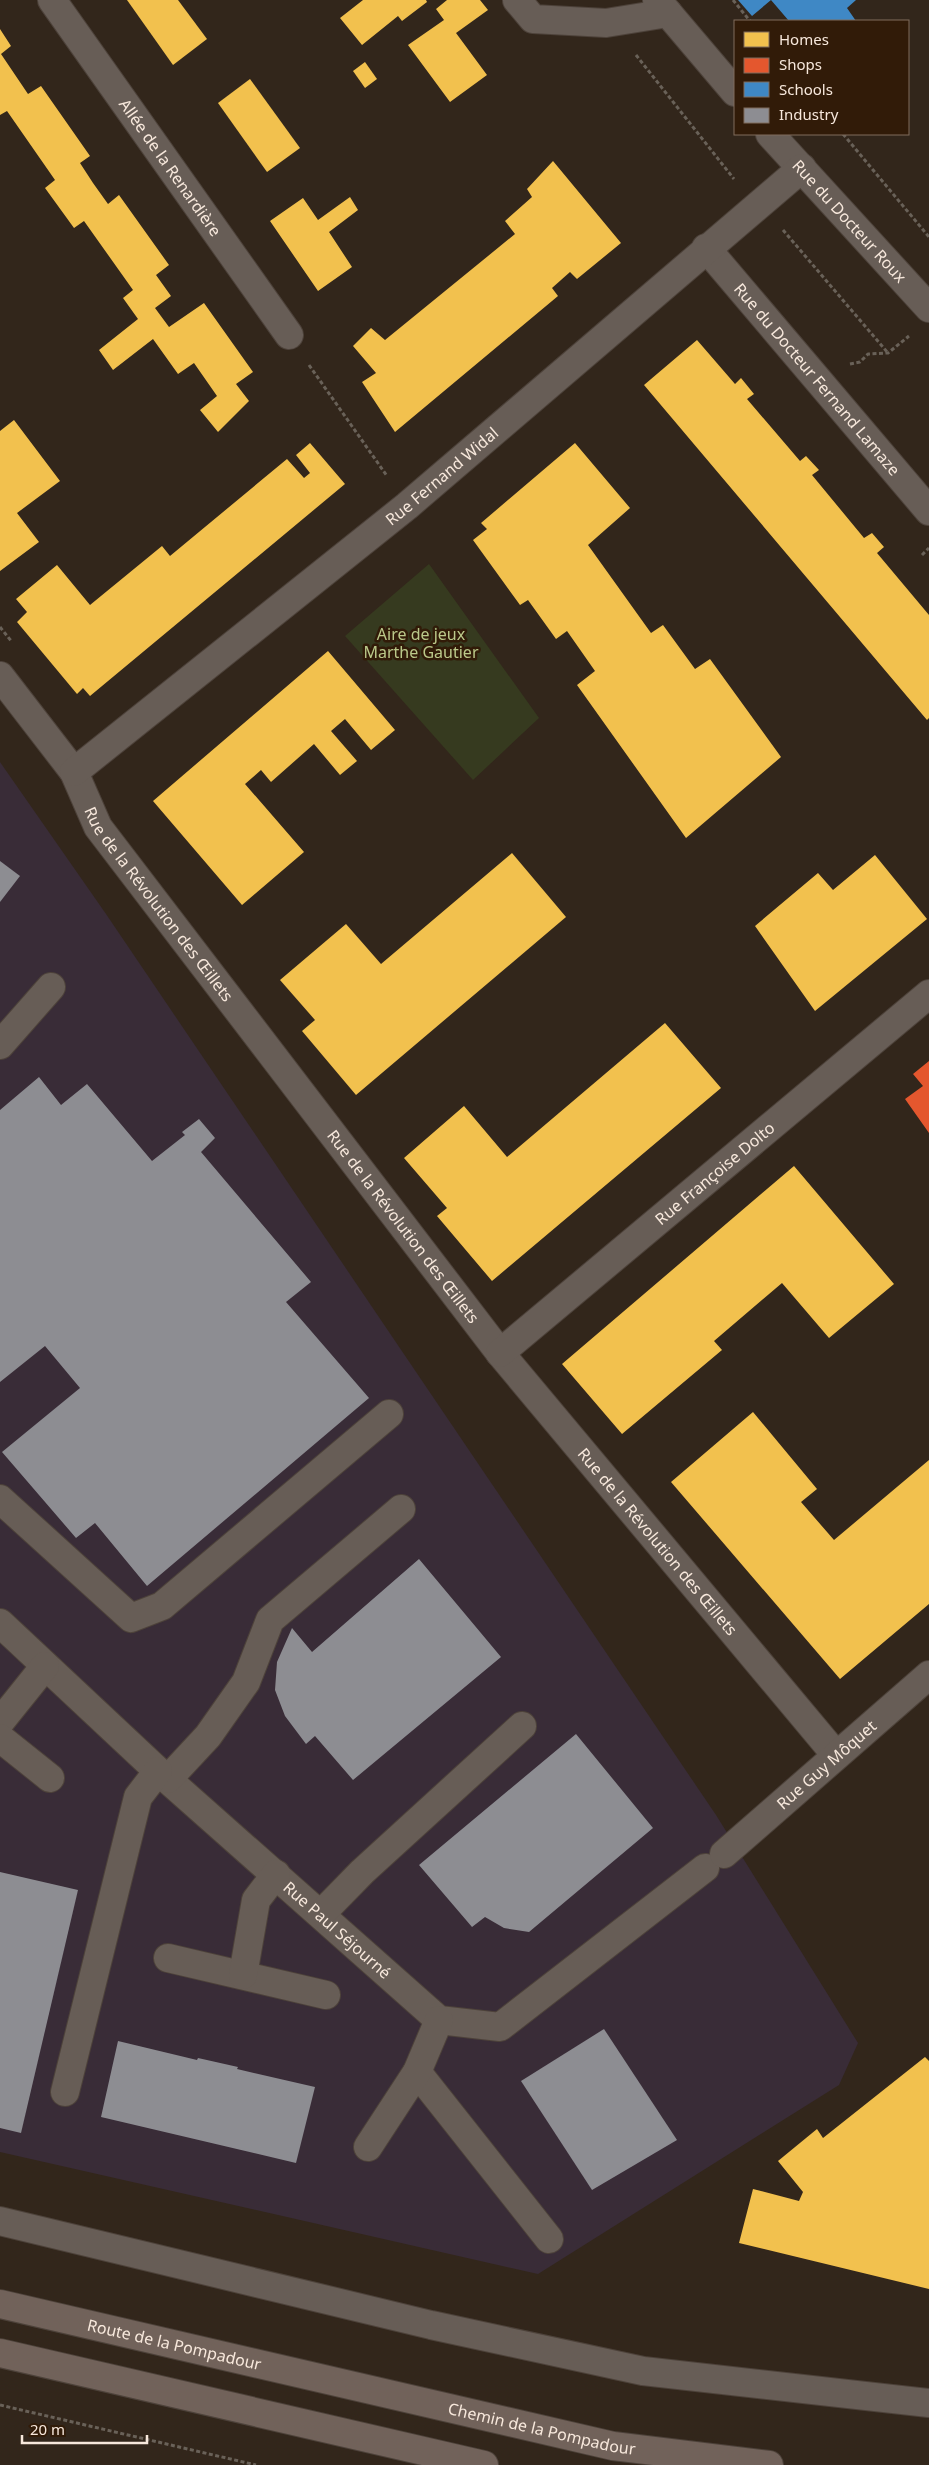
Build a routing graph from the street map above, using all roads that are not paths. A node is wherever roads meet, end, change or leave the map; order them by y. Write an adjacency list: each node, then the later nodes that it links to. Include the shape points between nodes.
1 (52, 0): 9 (street, Allée de la Renardière)
2 (517, 0): 3 (street, via 533,19 606,23)
3 (663, 6): 4 (street)
4 (734, 91)
5 (771, 135): 6 (street, Rue du Docteur Roux)
6 (802, 168): 7 (street, Rue Fernand Widal); 8 (street, Rue du Docteur Roux)
7 (706, 248): 10 (street, Rue du Docteur Fernand Lamaze); 12 (street, Rue Fernand Widal, via 407,506)
8 (929, 308)
9 (289, 335)
10 (929, 511)
11 (0, 676): 12 (street, Rue de la Révolution des Œillets)
12 (74, 772): 16 (street, Rue de la Révolution des Œillets, via 98,827)
13 (51, 987): 15 (street)
14 (929, 994): 16 (street, Rue Françoise Dolto)
15 (0, 1045)
16 (500, 1353): 26 (street, Rue de la Révolution des Œillets)
17 (389, 1414): 18 (street, via 162,1606 131,1618)
18 (0, 1499)
19 (401, 1508): 27 (street, via 270,1620 246,1682 208,1736)
20 (0, 1623): 21 (street, Rue Paul Séjourné)
21 (45, 1666): 23 (street); 27 (street, Rue Paul Séjourné)
22 (929, 1675): 26 (street, Rue Guy Môquet)
23 (0, 1722)
24 (522, 1726): 30 (street)
25 (0, 1738): 28 (street)
26 (836, 1755): 34 (street, Rue Guy Môquet, via 714,1861 500,2027)
27 (163, 1775): 29 (street, Rue Paul Séjourné); 36 (street, via 138,1797)
28 (50, 1778)
29 (276, 1874): 30 (street, Rue Paul Séjourné); 32 (street, via 256,1900)
30 (320, 1914): 34 (street, Rue Paul Séjourné)
31 (168, 1958): 32 (street)
32 (243, 1975): 33 (street)
33 (326, 1995)
34 (439, 2020): 35 (street)
35 (417, 2072): 37 (street); 39 (street)
36 (66, 2092)
37 (368, 2147)
38 (0, 2221): 43 (street, via 431,2325 643,2371)
39 (548, 2239)
40 (0, 2304): 42 (main road, Route de la Pompadour)
41 (0, 2353): 44 (main road)
42 (348, 2385): 45 (main road, Chemin de la Pompadour, via 613,2446)
43 (929, 2403)
44 (484, 2465)
45 (769, 2465)

